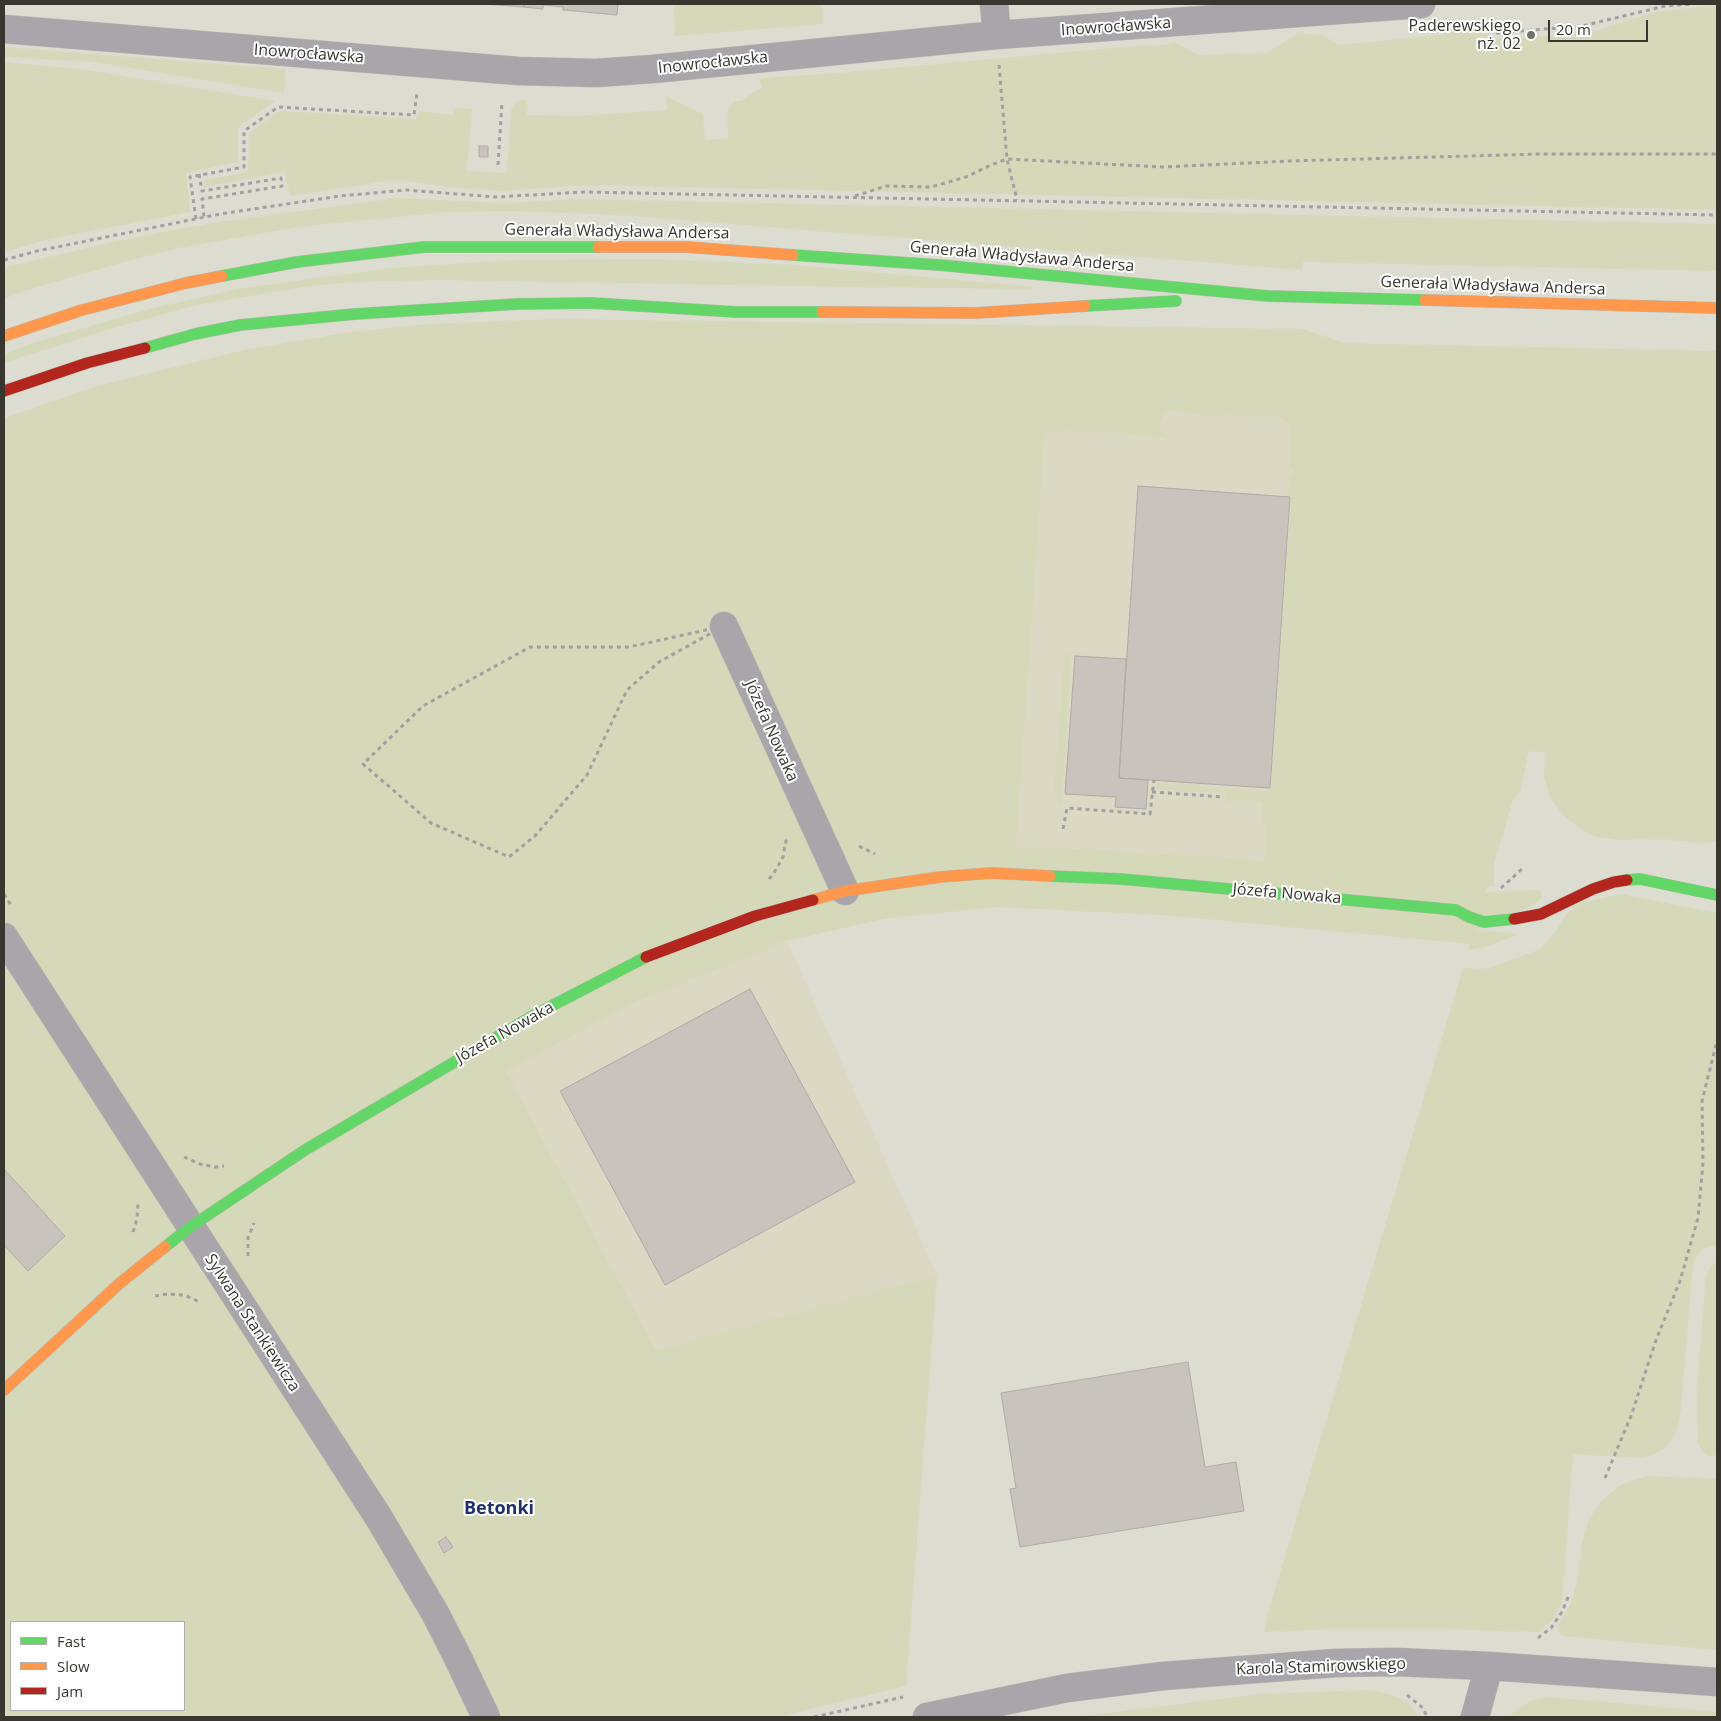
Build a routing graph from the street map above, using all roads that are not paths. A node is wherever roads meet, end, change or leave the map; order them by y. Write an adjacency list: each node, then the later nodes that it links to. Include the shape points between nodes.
1 (994, 4): 4 (street)
2 (1421, 4): 4 (street, Inowrocławska)
3 (4, 29): 4 (street, Inowrocławska, via 570,73 652,69)
4 (996, 36)
5 (1268, 296): 6 (main road, Generała Władysława Andersa); 7 (main road, Generała Władysława Andersa, via 939,265 687,246 424,247 296,262 186,283 82,310); 8 (main road, Generała Władysława Andersa, via 976,312 736,312 592,304 517,304 355,314 240,325 195,334 87,363)
6 (1717, 308)
7 (4, 336)
8 (4, 391)
9 (724, 626): 10 (street, Józefa Nowaka)
10 (845, 891): 11 (main road, Józefa Nowaka, via 940,877 1041,875 1121,879 1456,910 1484,922 1541,914 1614,882 1640,879); 13 (main road, Józefa Nowaka, via 755,916 650,955 536,1014 415,1084 305,1150)
11 (1717, 895)
12 (4, 937): 13 (street, Sylwana Stankiewicza)
13 (190, 1227): 14 (main road, Józefa Nowaka, via 120,1283); 17 (street, Sylwana Stankiewicza, via 379,1518 442,1628)
14 (4, 1390)
15 (1489, 1666): 16 (street, Karola Stamirowskiego); 18 (street, Karola Stamirowskiego, via 1395,1662 1163,1676 1067,1688); 19 (street)
16 (1717, 1682)
17 (486, 1717)
18 (927, 1717)
19 (1475, 1717)

